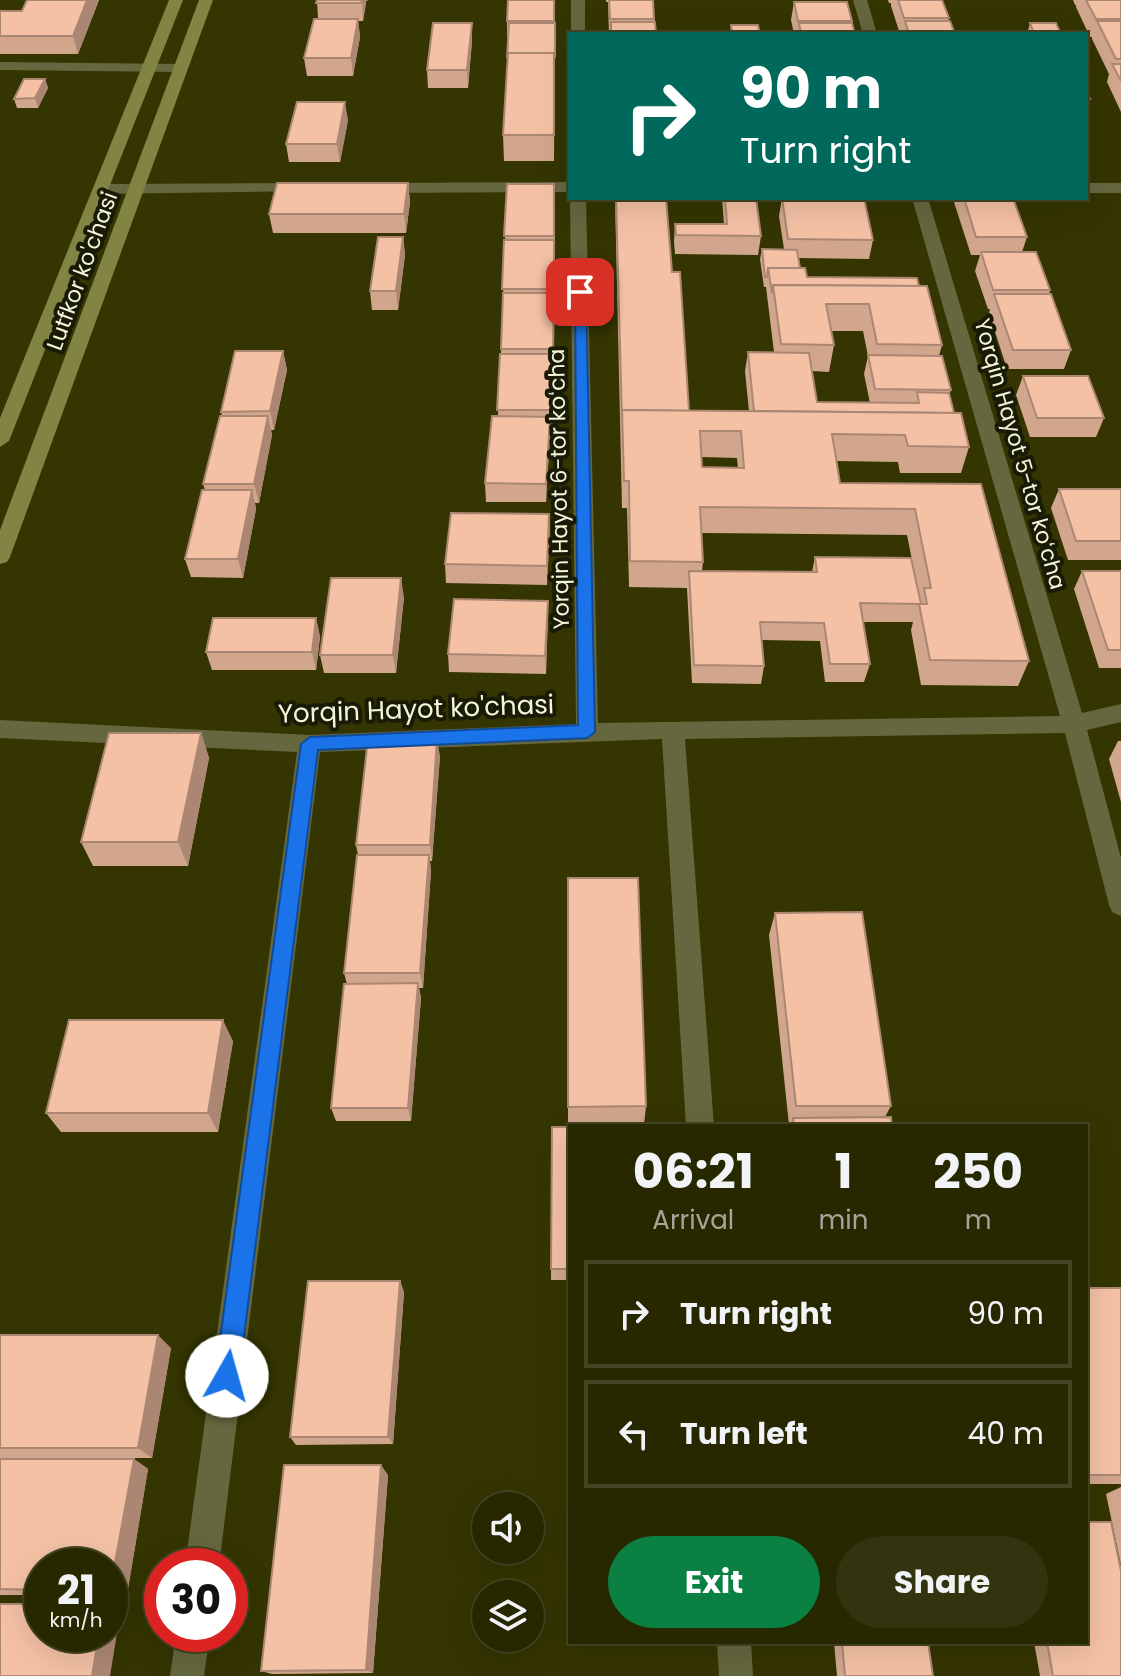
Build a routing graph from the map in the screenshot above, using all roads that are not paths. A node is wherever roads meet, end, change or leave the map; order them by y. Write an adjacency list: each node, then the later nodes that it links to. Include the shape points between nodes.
1 (176, 0): 8 (main road, Lutfkor ko'chasi)
2 (206, 0): 9 (main road, Lutfkor ko'chasi)
3 (578, 0): 5 (street)
4 (860, 0): 6 (street)
5 (578, 32)
6 (869, 32)
7 (0, 66): 8 (street)
8 (148, 68): 9 (street); 15 (main road, Lutfkor ko'chasi)
9 (180, 68): 16 (main road, Lutfkor ko'chasi)
10 (568, 187): 12 (street)
11 (322, 188): 16 (street)
12 (353, 188)
13 (1088, 188): 14 (street)
14 (1121, 188)
15 (101, 189): 16 (street); 19 (main road, Lutfkor ko'chasi)
16 (136, 189): 20 (main road, Lutfkor ko'chasi)
17 (578, 200): 25 (street, Yorqin Hayot 6-tor koʻcha)
18 (921, 200): 22 (street, Yorqin Hayot 5-tor koʻcha)
19 (0, 441)
20 (0, 557)
21 (1121, 713): 22 (street, Yorqin Hayot ko'chasi)
22 (1074, 724): 24 (street, Yorqin Hayot ko'chasi); 27 (street, Yorqin Hayot 5-tor koʻcha)
23 (0, 729): 26 (street, Yorqin Hayot ko'chasi)
24 (673, 731): 25 (street, Yorqin Hayot ko'chasi); 28 (street)
25 (587, 732): 26 (street, Yorqin Hayot ko'chasi)
26 (310, 744): 29 (street)
27 (1121, 905)
28 (700, 1124)
29 (204, 1548)
30 (734, 1644): 33 (street)
31 (190, 1652): 32 (street)
32 (187, 1676)
33 (736, 1676)

